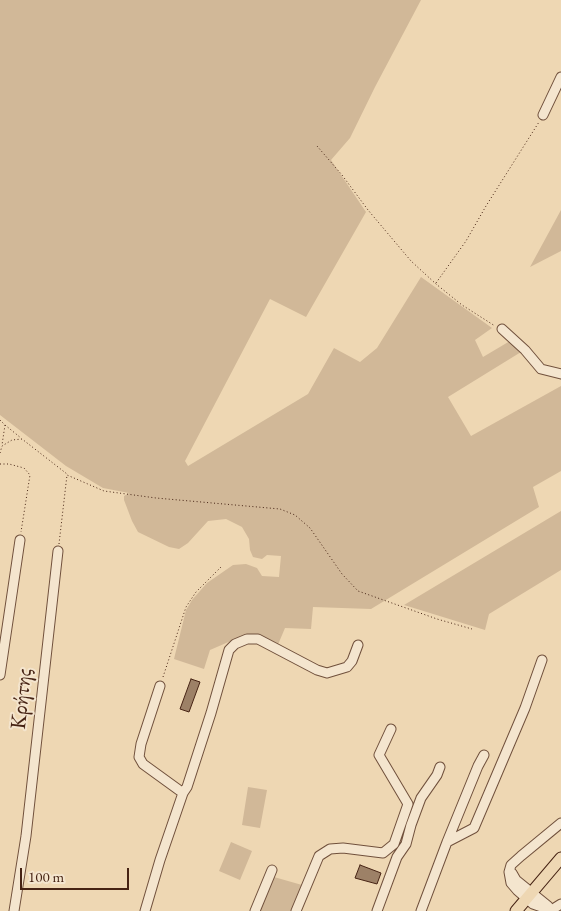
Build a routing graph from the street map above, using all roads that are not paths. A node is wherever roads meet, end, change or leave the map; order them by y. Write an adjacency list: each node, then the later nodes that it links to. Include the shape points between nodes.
1 (561, 77): 2 (street)
2 (543, 116)
3 (502, 329): 4 (street, via 541,369)
4 (561, 374)
5 (20, 540): 9 (street)
6 (58, 551): 21 (street, Κρήτης, via 27,827)
7 (358, 645): 14 (street, via 347,667 327,673 258,639 235,644 228,650)
8 (542, 660): 16 (street, via 474,828)
9 (0, 675)
10 (160, 686): 14 (street, via 139,757 143,764)
11 (390, 729): 24 (street, via 379,755 408,804 394,844 383,853 343,848 324,852 319,856)
12 (484, 755): 16 (street)
13 (440, 767): 25 (street, via 421,798 406,844 397,857)
14 (183, 793): 22 (street)
15 (561, 823): 19 (street, via 511,865 516,880)
16 (447, 842): 26 (street)
17 (561, 858): 19 (main road)
18 (272, 870): 23 (street)
19 (528, 895): 20 (street, via 547,906); 27 (main road)
20 (560, 905)
21 (14, 911)
22 (145, 911)
23 (255, 911)
24 (296, 911)
25 (377, 911)
26 (421, 911)
27 (516, 911)

